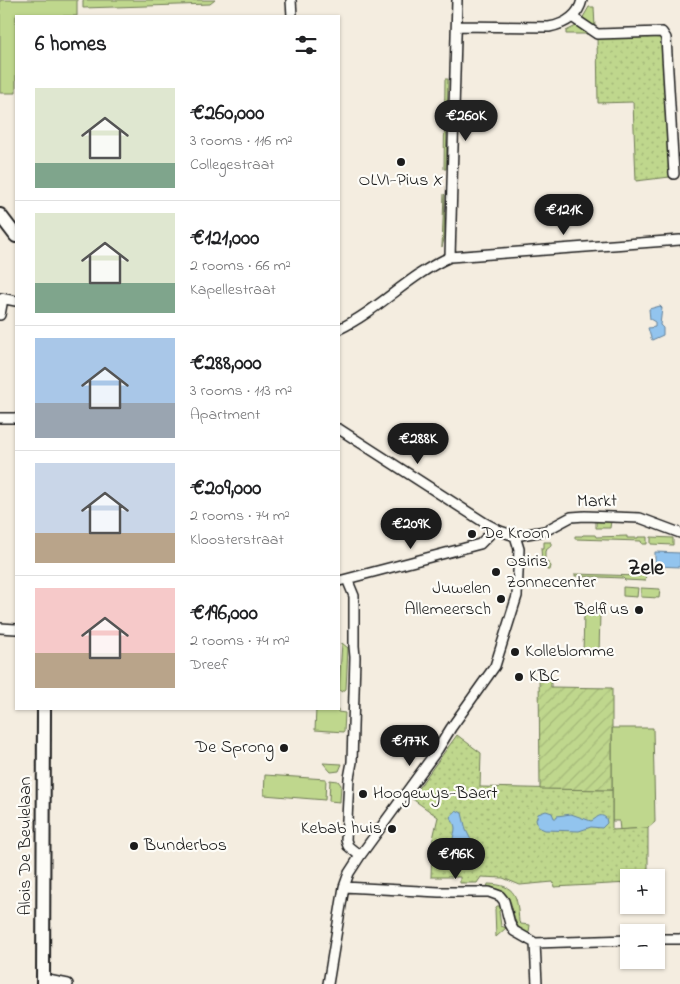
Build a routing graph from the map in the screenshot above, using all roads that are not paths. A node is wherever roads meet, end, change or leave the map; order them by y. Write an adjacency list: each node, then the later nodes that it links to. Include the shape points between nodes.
1 (291, 0): 4 (street)
2 (457, 0): 6 (street)
3 (582, 0): 5 (street)
4 (292, 15)
5 (572, 18): 6 (street, via 564,24 549,27); 7 (street, via 597,34 664,34)
6 (457, 26): 11 (street)
7 (674, 174)
8 (0, 216): 9 (street)
9 (15, 235)
10 (680, 240): 11 (street)
11 (450, 257): 15 (street, via 437,262 355,322)
12 (1, 298): 13 (street); 14 (street)
13 (15, 302)
14 (0, 316)
15 (340, 329)
16 (0, 418): 17 (street)
17 (15, 418)
18 (340, 429): 19 (street)
19 (493, 528): 21 (street); 22 (street, via 480,544)
20 (680, 533): 21 (street, Markt, via 640,518 585,516 571,517 545,530)
21 (515, 536): 26 (street, via 519,549 517,596 495,666)
22 (343, 580): 26 (street, via 354,596 355,657 346,840)
23 (0, 628): 24 (street)
24 (15, 629)
25 (44, 710): 32 (street, Alois De Beulelaan)
26 (360, 856): 27 (street)
27 (344, 887): 31 (street, via 493,893 504,901 514,931); 34 (street)
28 (665, 939): 29 (street)
29 (680, 939)
30 (620, 940): 31 (street)
31 (535, 943): 35 (street)
32 (43, 981): 33 (street)
33 (68, 984)
34 (328, 984)
35 (537, 984)

